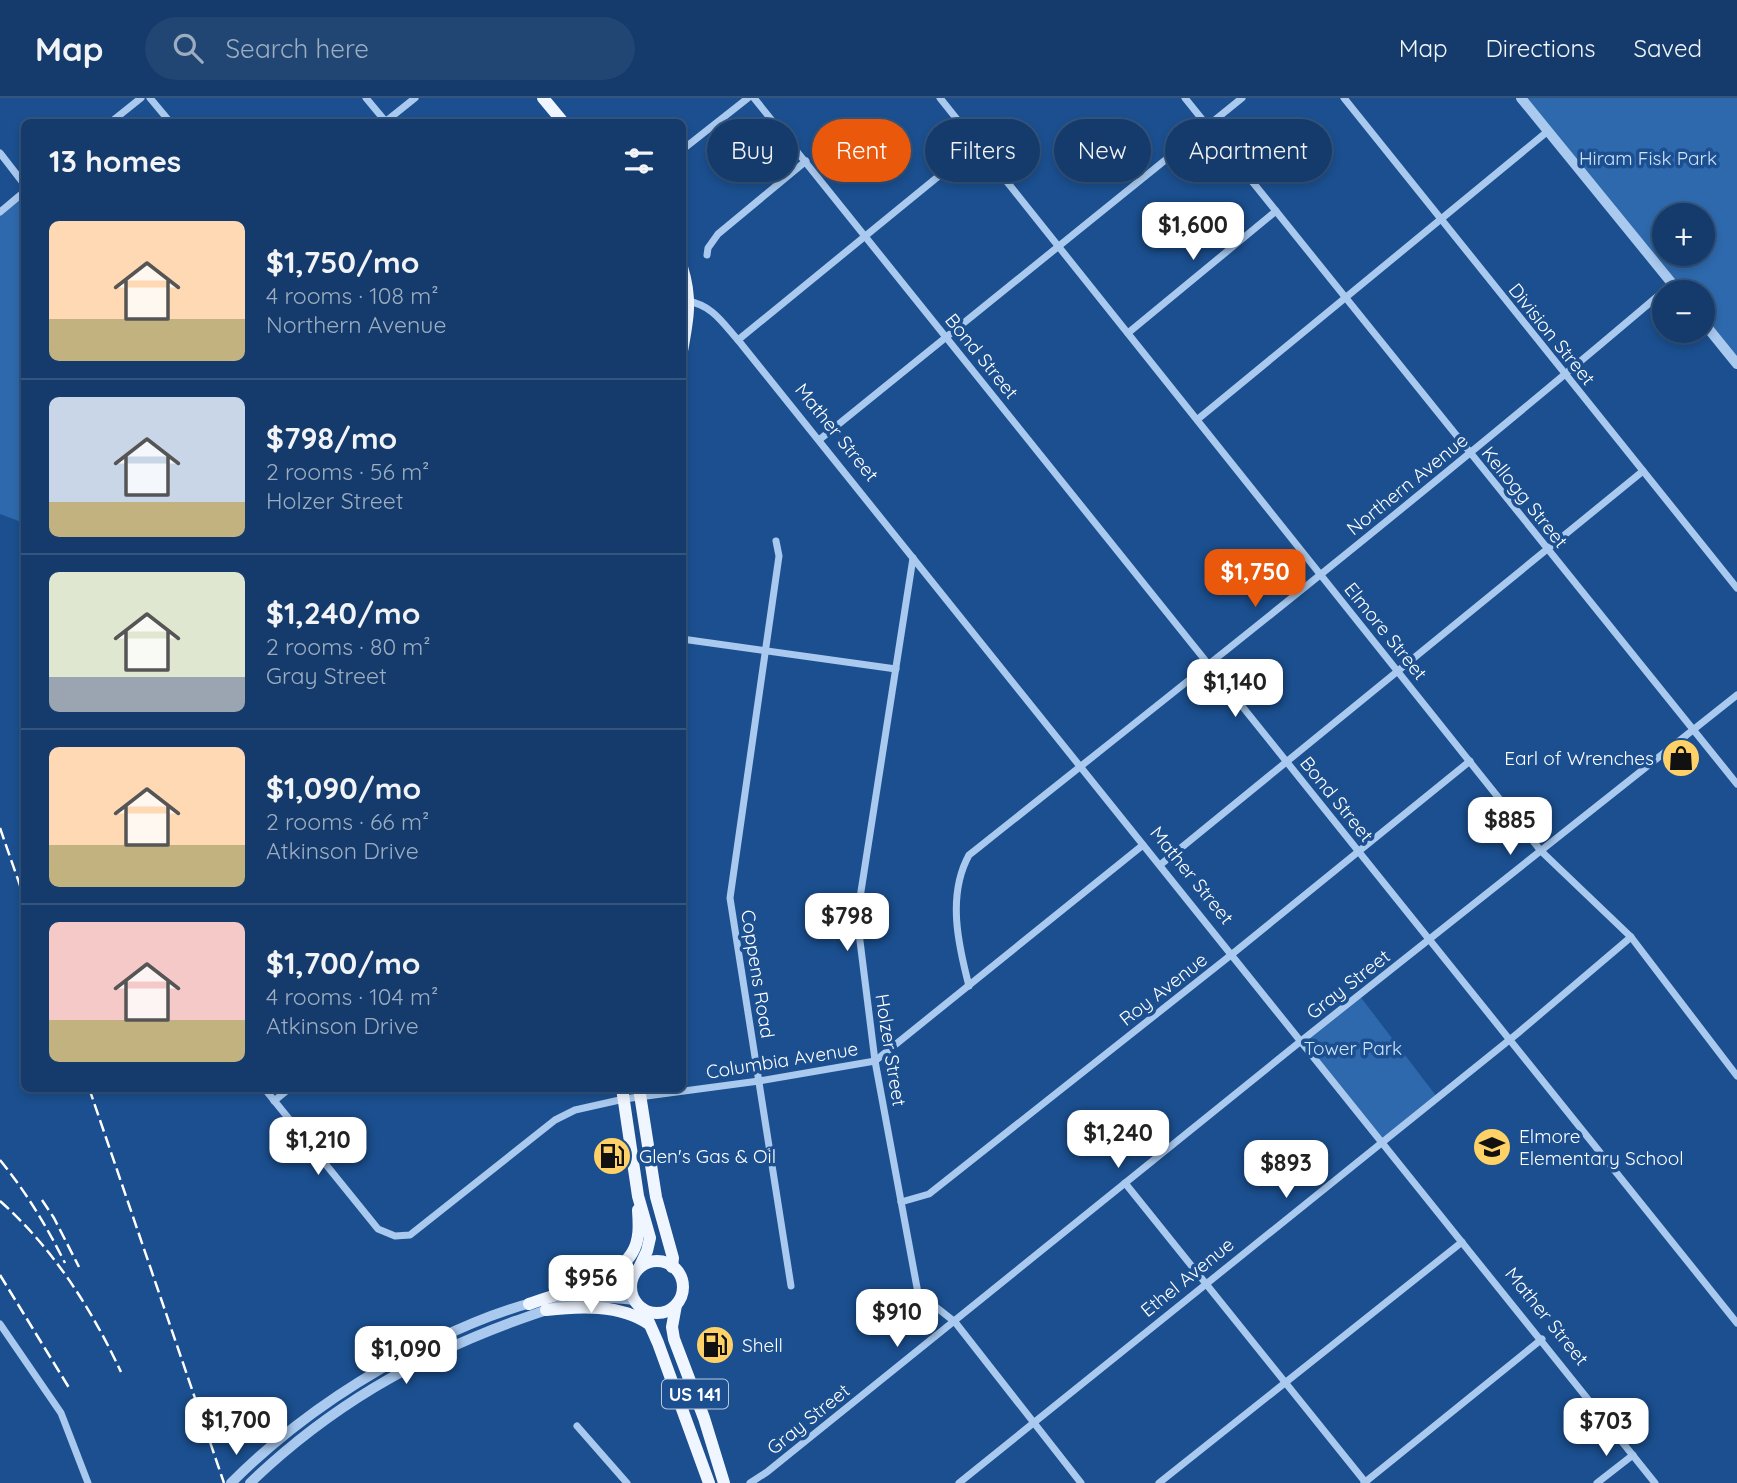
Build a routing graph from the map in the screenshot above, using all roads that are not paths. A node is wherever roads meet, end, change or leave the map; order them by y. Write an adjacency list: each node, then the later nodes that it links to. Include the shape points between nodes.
1 (141, 98): 13 (street)
2 (150, 98): 14 (street)
3 (366, 98): 15 (street)
4 (415, 98): 16 (street)
5 (543, 98): 17 (main road)
6 (748, 98): 22 (street)
7 (754, 98): 25 (street, Bond Street)
8 (940, 98): 18 (street, Elmore Street)
9 (1185, 98): 19 (street, Kellogg Street)
10 (1242, 98): 20 (street)
11 (1344, 98): 33 (street, Division Street)
12 (1521, 98): 21 (street)
13 (115, 119)
14 (168, 119)
15 (383, 119)
16 (389, 119)
17 (560, 119)
18 (957, 119)
19 (1202, 119)
20 (1216, 119)
21 (1548, 131): 33 (street); 38 (street)
22 (686, 147)
23 (0, 153): 26 (street)
24 (1165, 160): 35 (street)
25 (806, 161): 34 (street, Bond Street); 36 (street, via 718,234)
26 (21, 180)
27 (931, 182): 34 (street)
28 (1008, 182): 35 (street, Elmore Street)
29 (1252, 182): 31 (street, Kellogg Street)
30 (21, 194): 32 (street)
31 (1276, 211): 39 (street, Kellogg Street); 42 (street)
32 (0, 212)
33 (1441, 220): 39 (street); 47 (street, Division Street)
34 (865, 235): 43 (street, Bond Street); 45 (street)
35 (1058, 246): 42 (street, Elmore Street); 43 (street)
36 (707, 255)
37 (686, 278): 40 (main road)
38 (1669, 280)
39 (1345, 298): 48 (street); 50 (street, Kellogg Street)
40 (686, 301): 45 (street, Mather Street, via 712,310)
41 (1652, 307): 47 (street, Northern Avenue)
42 (1129, 333): 48 (street, Elmore Street)
43 (947, 337): 49 (street); 59 (street, Bond Street)
44 (1715, 337): 46 (street)
45 (738, 341): 49 (street, Mather Street)
46 (1737, 364)
47 (1566, 376): 50 (street, Northern Avenue); 51 (street, Division Street)
48 (1198, 419): 55 (street, Elmore Street)
49 (819, 440): 54 (street, Mather Street)
50 (1470, 453): 53 (street, Kellogg Street); 55 (street, Northern Avenue)
51 (1643, 471): 53 (street); 56 (street, Division Street)
52 (776, 541): 58 (street, Coppens Road, via 779,556)
53 (1547, 548): 61 (street); 63 (street, Kellogg Street)
54 (913, 558): 60 (street, Holzer Street); 66 (street, Mather Street)
55 (1321, 574): 59 (street, Northern Avenue); 61 (street, Elmore Street)
56 (1737, 588)
57 (686, 640): 58 (street)
58 (764, 652): 60 (street); 80 (street, Coppens Road, via 730,898)
59 (1209, 664): 64 (street, Bond Street); 66 (street, Northern Avenue)
60 (896, 670): 78 (street, Holzer Street, via 857,917)
61 (1397, 670): 64 (street); 65 (street, Elmore Street)
62 (1737, 695): 63 (street, Gray Street)
63 (1693, 730): 67 (street, Kellogg Street); 70 (street, Gray Street)
64 (1286, 760): 69 (street, Bond Street); 71 (street)
65 (1470, 761): 69 (street, Roy Avenue); 70 (street, Elmore Street)
66 (1081, 767): 68 (street, Mather Street); 75 (street, Northern Avenue, via 970,855 961,870 955,908)
67 (1737, 784)
68 (1143, 845): 71 (street, Mather Street); 75 (street, Columbia Avenue)
69 (1359, 851): 73 (street, Bond Street); 74 (street, Roy Avenue)
70 (1541, 851): 72 (street, Elmore Street); 73 (street, Gray Street)
71 (1160, 865): 74 (street, Mather Street)
72 (1631, 937): 76 (street, Ethel Avenue); 79 (street, Elmore Street)
73 (1430, 939): 76 (street, Bond Street); 77 (street, Gray Street)
74 (1231, 955): 77 (street, Mather Street); 90 (street, Roy Avenue, via 929,1194)
75 (969, 986): 78 (street, Columbia Avenue)
76 (1510, 1039): 87 (street, Ethel Avenue); 101 (street, Bond Street)
77 (1301, 1041): 87 (street, Mather Street); 88 (street, Gray Street)
78 (875, 1061): 80 (street, Columbia Avenue); 90 (street, Holzer Street)
79 (1737, 1076)
80 (759, 1081): 81 (street, Columbia Avenue); 95 (street, Coppens Road)
81 (686, 1088)
82 (267, 1092): 86 (street)
83 (285, 1092): 86 (street)
84 (639, 1093): 85 (street, Columbia Avenue); 92 (main road)
85 (623, 1094): 86 (street, Columbia Avenue, via 555,1120 410,1235 395,1236 378,1229); 89 (main road)
86 (274, 1101)
87 (1382, 1141): 91 (street, Mather Street); 94 (street, Ethel Avenue)
88 (1125, 1183): 94 (street); 100 (street, Gray Street)
89 (638, 1196): 93 (main road, via 650,1238); 96 (main road, via 638,1238 625,1262 604,1276)
90 (901, 1202): 100 (street, Holzer Street, via 918,1293)
91 (1462, 1242): 104 (street, Mather Street); 105 (street)
92 (672, 1266): 93 (main road, via 655,1262); 98 (main road, via 683,1286)
93 (637, 1271): 96 (street, via 594,1288); 97 (main road, via 631,1287)
94 (1206, 1283): 105 (street); 106 (street, Ethel Avenue)
95 (791, 1286)
96 (528, 1304): 110 (street, via 461,1328 377,1370 281,1436)
97 (639, 1305): 98 (main road, via 660,1313); 99 (street, via 595,1298); 103 (main road, US 141)
98 (676, 1305): 114 (main road, US 141, via 674,1339)
99 (546, 1310): 103 (main road, via 592,1307 630,1314); 111 (street, via 411,1365 340,1407)
100 (953, 1321): 106 (street, Holzer Street); 115 (street, Gray Street)
101 (1737, 1323)
102 (0, 1324): 109 (street, via 61,1413)
103 (649, 1324): 113 (main road, US 141)
104 (1542, 1339): 108 (street, Mather Street); 119 (street)
105 (1286, 1382): 118 (street); 119 (street)
106 (1033, 1423): 116 (street, Ethel Avenue); 117 (street, Holzer Street)
107 (577, 1426): 112 (street)
108 (1633, 1455): 120 (street); 121 (street, Mather Street)
109 (88, 1483)
110 (231, 1483)
111 (250, 1483)
112 (628, 1483)
113 (709, 1483)
114 (724, 1483)
115 (750, 1483)
116 (959, 1483)
117 (1082, 1483)
118 (1158, 1483)
119 (1365, 1483)
120 (1597, 1483)
121 (1656, 1483)

